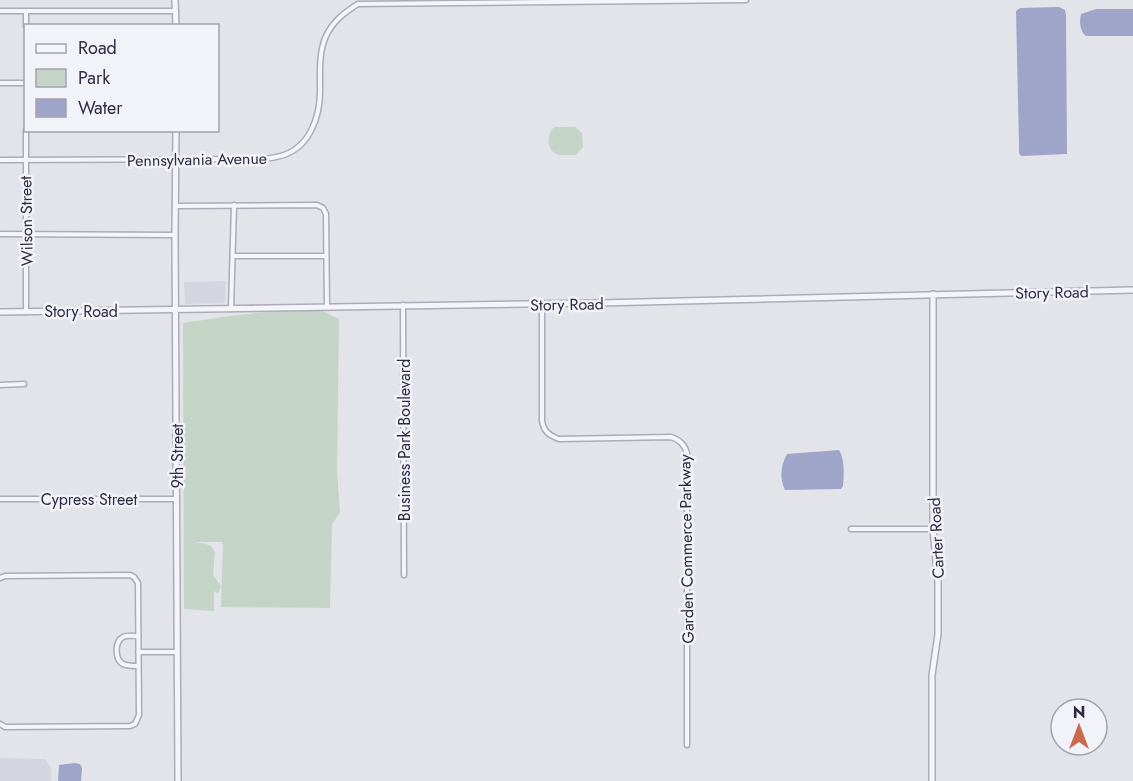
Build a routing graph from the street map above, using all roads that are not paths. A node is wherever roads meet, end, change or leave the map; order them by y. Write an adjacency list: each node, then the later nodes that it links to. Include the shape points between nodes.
1 (176, 0): 5 (street)
2 (746, 0): 14 (street, Pennsylvania Avenue, via 358,4 335,21 326,37 320,57 321,90 316,122 297,149 278,157)
3 (0, 11): 4 (street)
4 (26, 11): 5 (street); 6 (street)
5 (176, 11): 7 (street)
6 (26, 24)
7 (176, 24)
8 (0, 83): 9 (street)
9 (24, 83)
10 (26, 132): 13 (street, Wilson Street)
11 (176, 132): 14 (street, 9th Street)
12 (0, 160): 13 (street, Pennsylvania Avenue)
13 (25, 160): 14 (street, Pennsylvania Avenue); 18 (street, Wilson Street)
14 (176, 160): 16 (street, 9th Street)
15 (234, 205): 16 (street); 20 (street); 21 (street, via 323,208)
16 (175, 206): 19 (street, 9th Street)
17 (0, 234): 18 (street)
18 (26, 234): 19 (street); 30 (street, Wilson Street)
19 (175, 235): 28 (street, 9th Street)
20 (234, 256): 21 (street); 27 (street)
21 (326, 256): 26 (street)
22 (1133, 290): 23 (street, Story Road)
23 (933, 294): 25 (street, Story Road); 36 (street, Carter Road)
24 (403, 304): 25 (street, Story Road); 26 (street, Story Road); 37 (street, Business Park Boulevard)
25 (542, 304): 44 (street, Garden Commerce Parkway, via 544,430 559,439 671,437 679,440 687,453)
26 (327, 308): 27 (street, Story Road)
27 (231, 309): 28 (street, Story Road)
28 (175, 311): 30 (street, Story Road); 34 (street, 9th Street)
29 (0, 312): 30 (street, Story Road)
30 (27, 312)
31 (24, 384): 32 (street)
32 (0, 385)
33 (0, 499): 34 (street, Cypress Street)
34 (177, 499): 41 (street, 9th Street)
35 (851, 529): 36 (street)
36 (933, 529): 46 (street, Carter Road, via 938,634 932,675)
37 (404, 575)
38 (0, 578): 39 (street, via 130,575 138,583)
39 (138, 636): 40 (street); 42 (street, via 123,637 117,645 120,662)
40 (138, 652): 41 (street); 42 (street)
41 (177, 652): 45 (street, 9th Street)
42 (138, 666): 43 (street, via 139,715 135,724)
43 (0, 724)
44 (687, 745)
45 (178, 781)
46 (933, 781)

